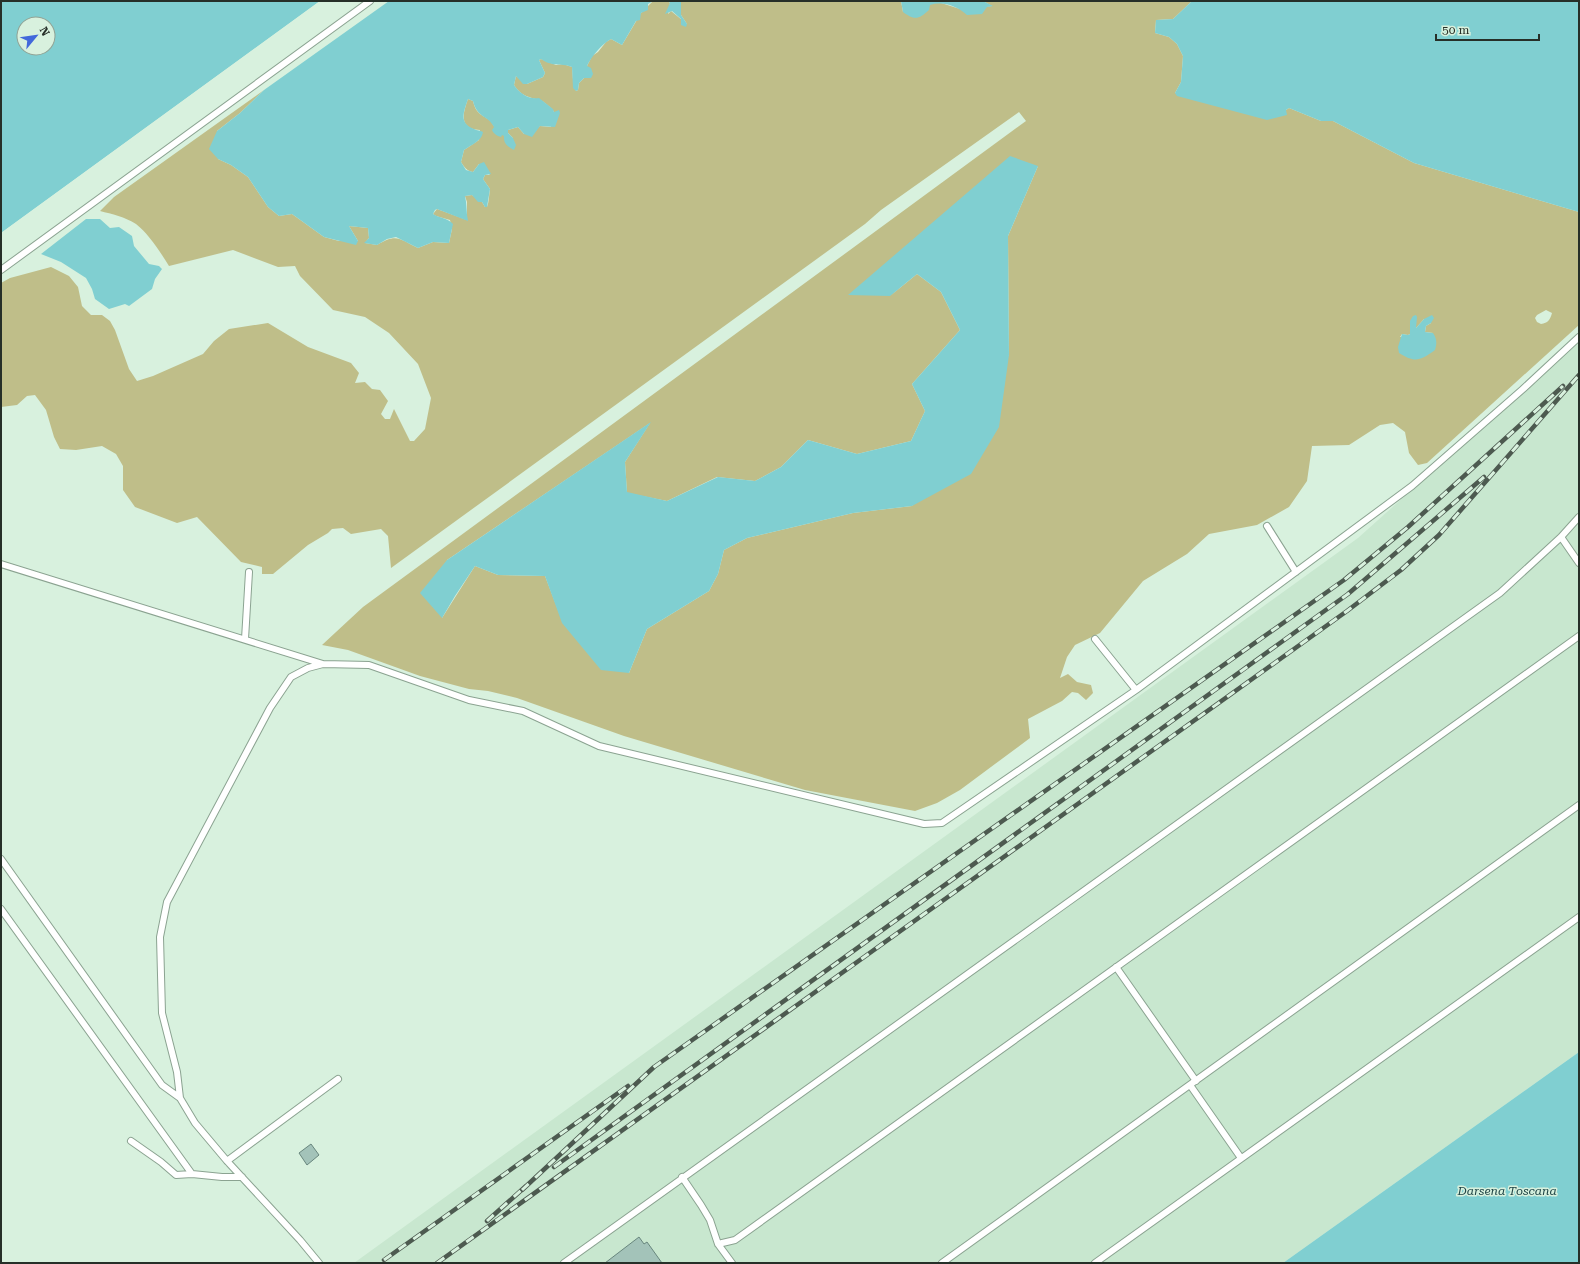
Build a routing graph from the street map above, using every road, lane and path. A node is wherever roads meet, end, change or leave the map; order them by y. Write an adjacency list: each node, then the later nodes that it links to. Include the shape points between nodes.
1 (370, 1): 2 (lane)
2 (1, 270)
3 (1579, 337): 10 (lane, via 1412,486)
4 (1579, 517): 6 (lane)
5 (1267, 526): 10 (lane)
6 (1561, 537): 7 (lane); 30 (lane, via 1500,593)
7 (1579, 563)
8 (1, 564): 12 (lane)
9 (248, 572): 12 (lane)
10 (1296, 572): 15 (lane)
11 (1579, 636): 20 (lane)
12 (246, 639): 14 (lane)
13 (1095, 639): 15 (lane)
14 (323, 664): 15 (lane, via 369,665 468,700 523,711 599,746 924,824 942,823); 24 (lane, via 291,677 270,708 166,902 160,937 162,1013 177,1072)
15 (1136, 690)
16 (1579, 805): 22 (lane)
17 (1, 859): 24 (lane, via 162,1085)
18 (1, 909): 28 (lane)
19 (1579, 917): 26 (lane)
20 (1116, 967): 22 (lane); 31 (lane, via 735,1240)
21 (338, 1079): 27 (lane)
22 (1196, 1081): 23 (lane)
23 (1190, 1085): 26 (lane); 35 (lane)
24 (180, 1098): 27 (lane, via 195,1123)
25 (131, 1141): 28 (lane, via 176,1175)
26 (1241, 1158): 36 (lane)
27 (227, 1161): 29 (lane)
28 (192, 1174): 29 (lane)
29 (242, 1177): 32 (lane)
30 (682, 1177): 31 (lane, via 710,1220); 33 (lane)
31 (718, 1244): 34 (lane)
32 (319, 1263)
33 (564, 1263)
34 (732, 1263)
35 (942, 1263)
36 (1095, 1263)

